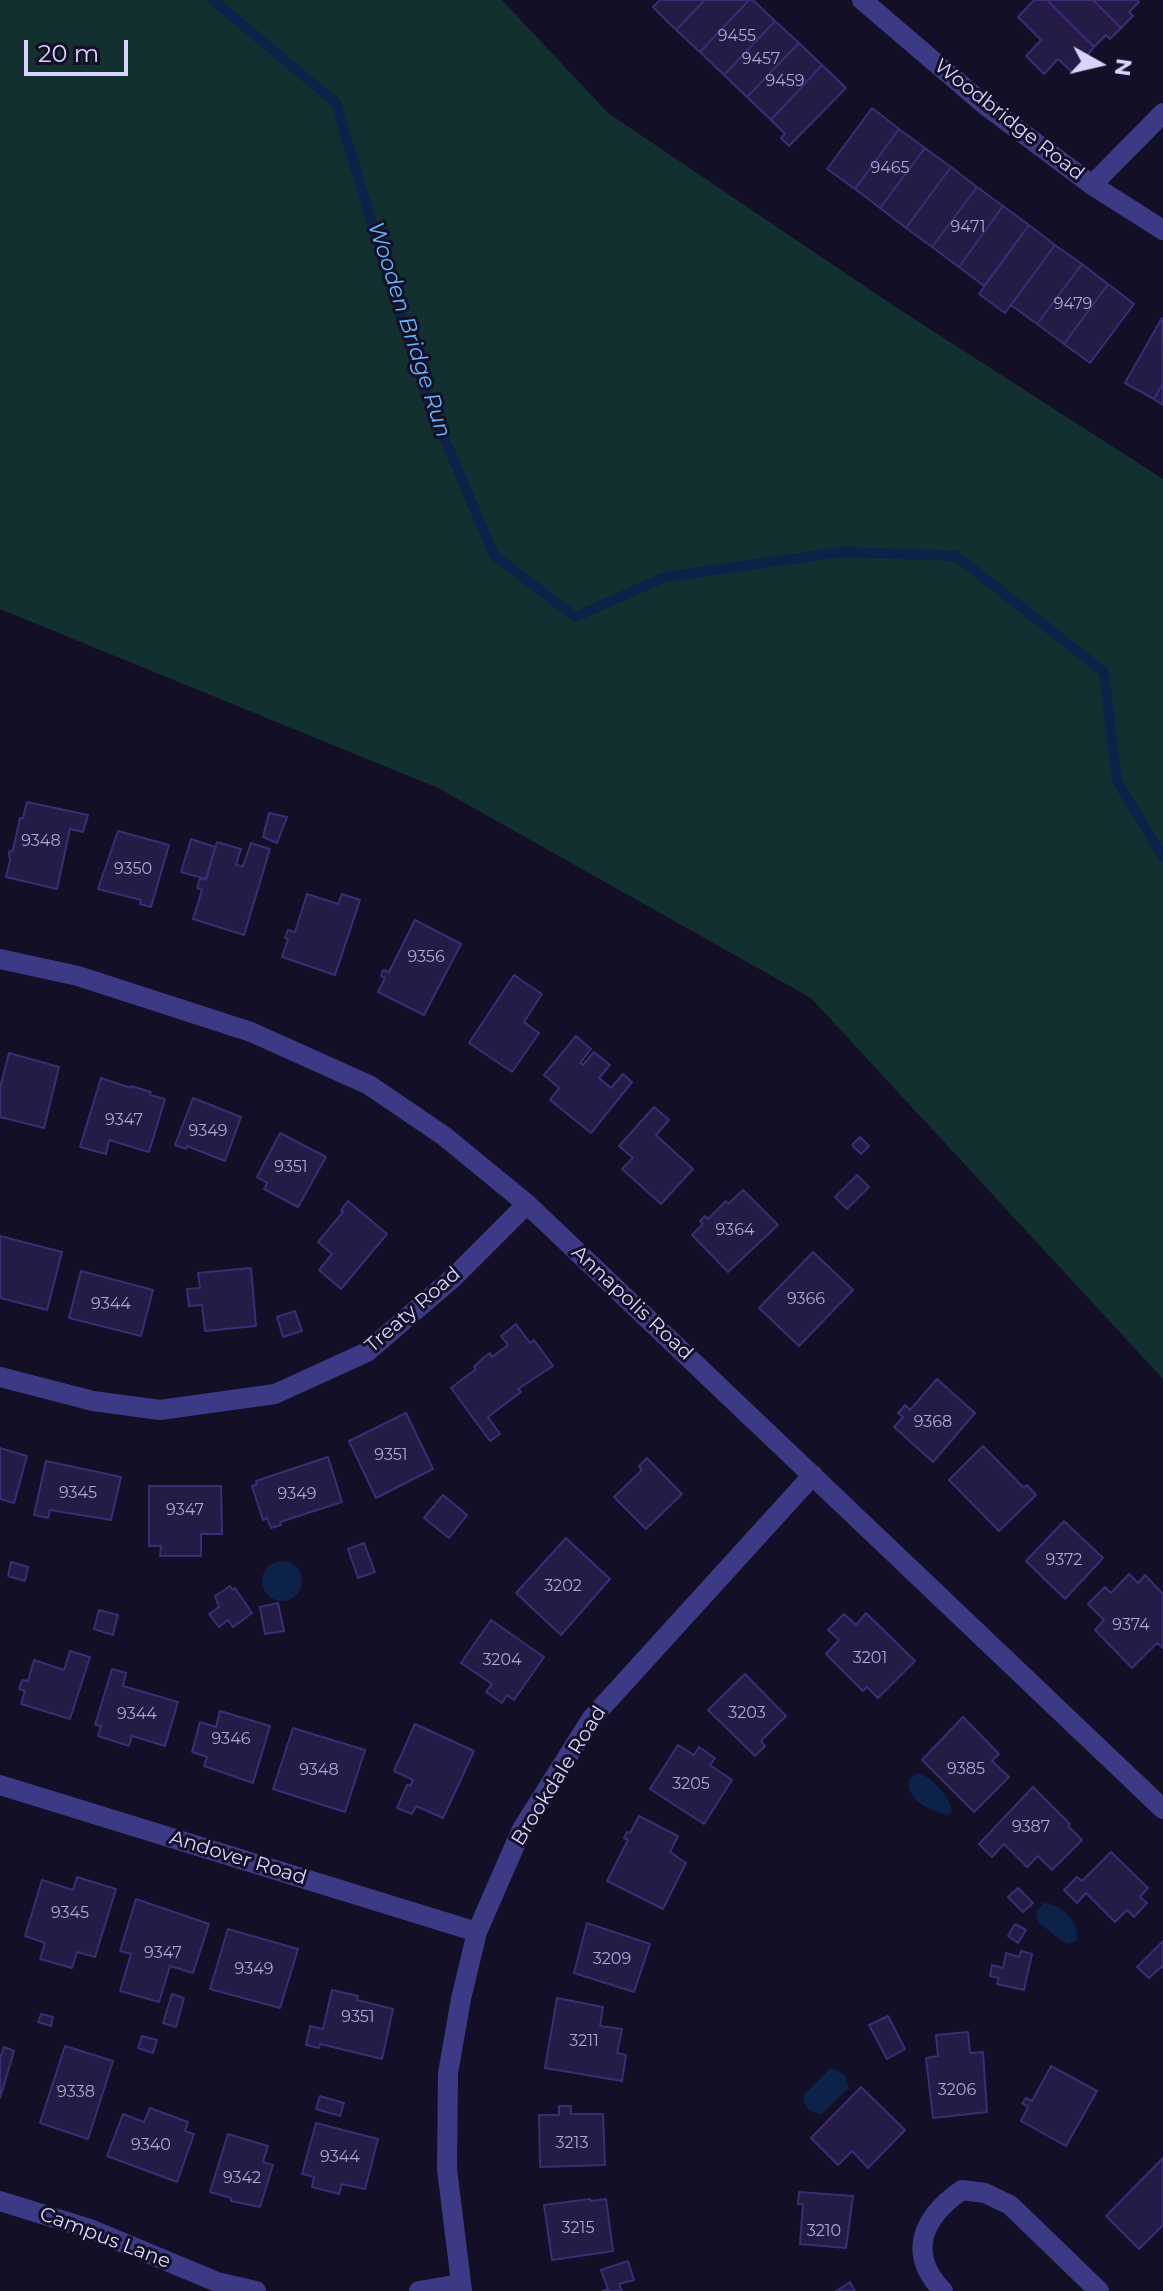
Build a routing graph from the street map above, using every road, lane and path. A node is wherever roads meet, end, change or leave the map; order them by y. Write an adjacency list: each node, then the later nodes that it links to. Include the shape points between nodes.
1 (862, 0): 3 (street, Woodbridge Road, via 985,105)
2 (1163, 113): 3 (street)
3 (1092, 185): 4 (street, Woodbridge Road)
4 (1163, 230)
5 (0, 959): 6 (street, Annapolis Road, via 78,976 251,1032 369,1085 444,1136)
6 (527, 1204): 7 (street, Treaty Road, via 453,1278 367,1352 275,1394 160,1410 93,1401); 8 (street, Annapolis Road)
7 (0, 1377)
8 (813, 1475): 10 (street, Annapolis Road); 11 (street, Brookdale Road, via 592,1718 522,1829)
9 (0, 1785): 11 (street, Andover Road)
10 (1163, 1809)
11 (477, 1932): 13 (street, Brookdale Road, via 448,2073 447,2169)
12 (0, 2201): 14 (street, Campus Lane, via 90,2229 217,2282)
13 (461, 2288): 15 (street)
14 (256, 2291)
15 (419, 2291)
16 (943, 2291): 17 (street, via 924,2265 920,2242 942,2204 962,2190 1010,2205)
17 (1099, 2291)

